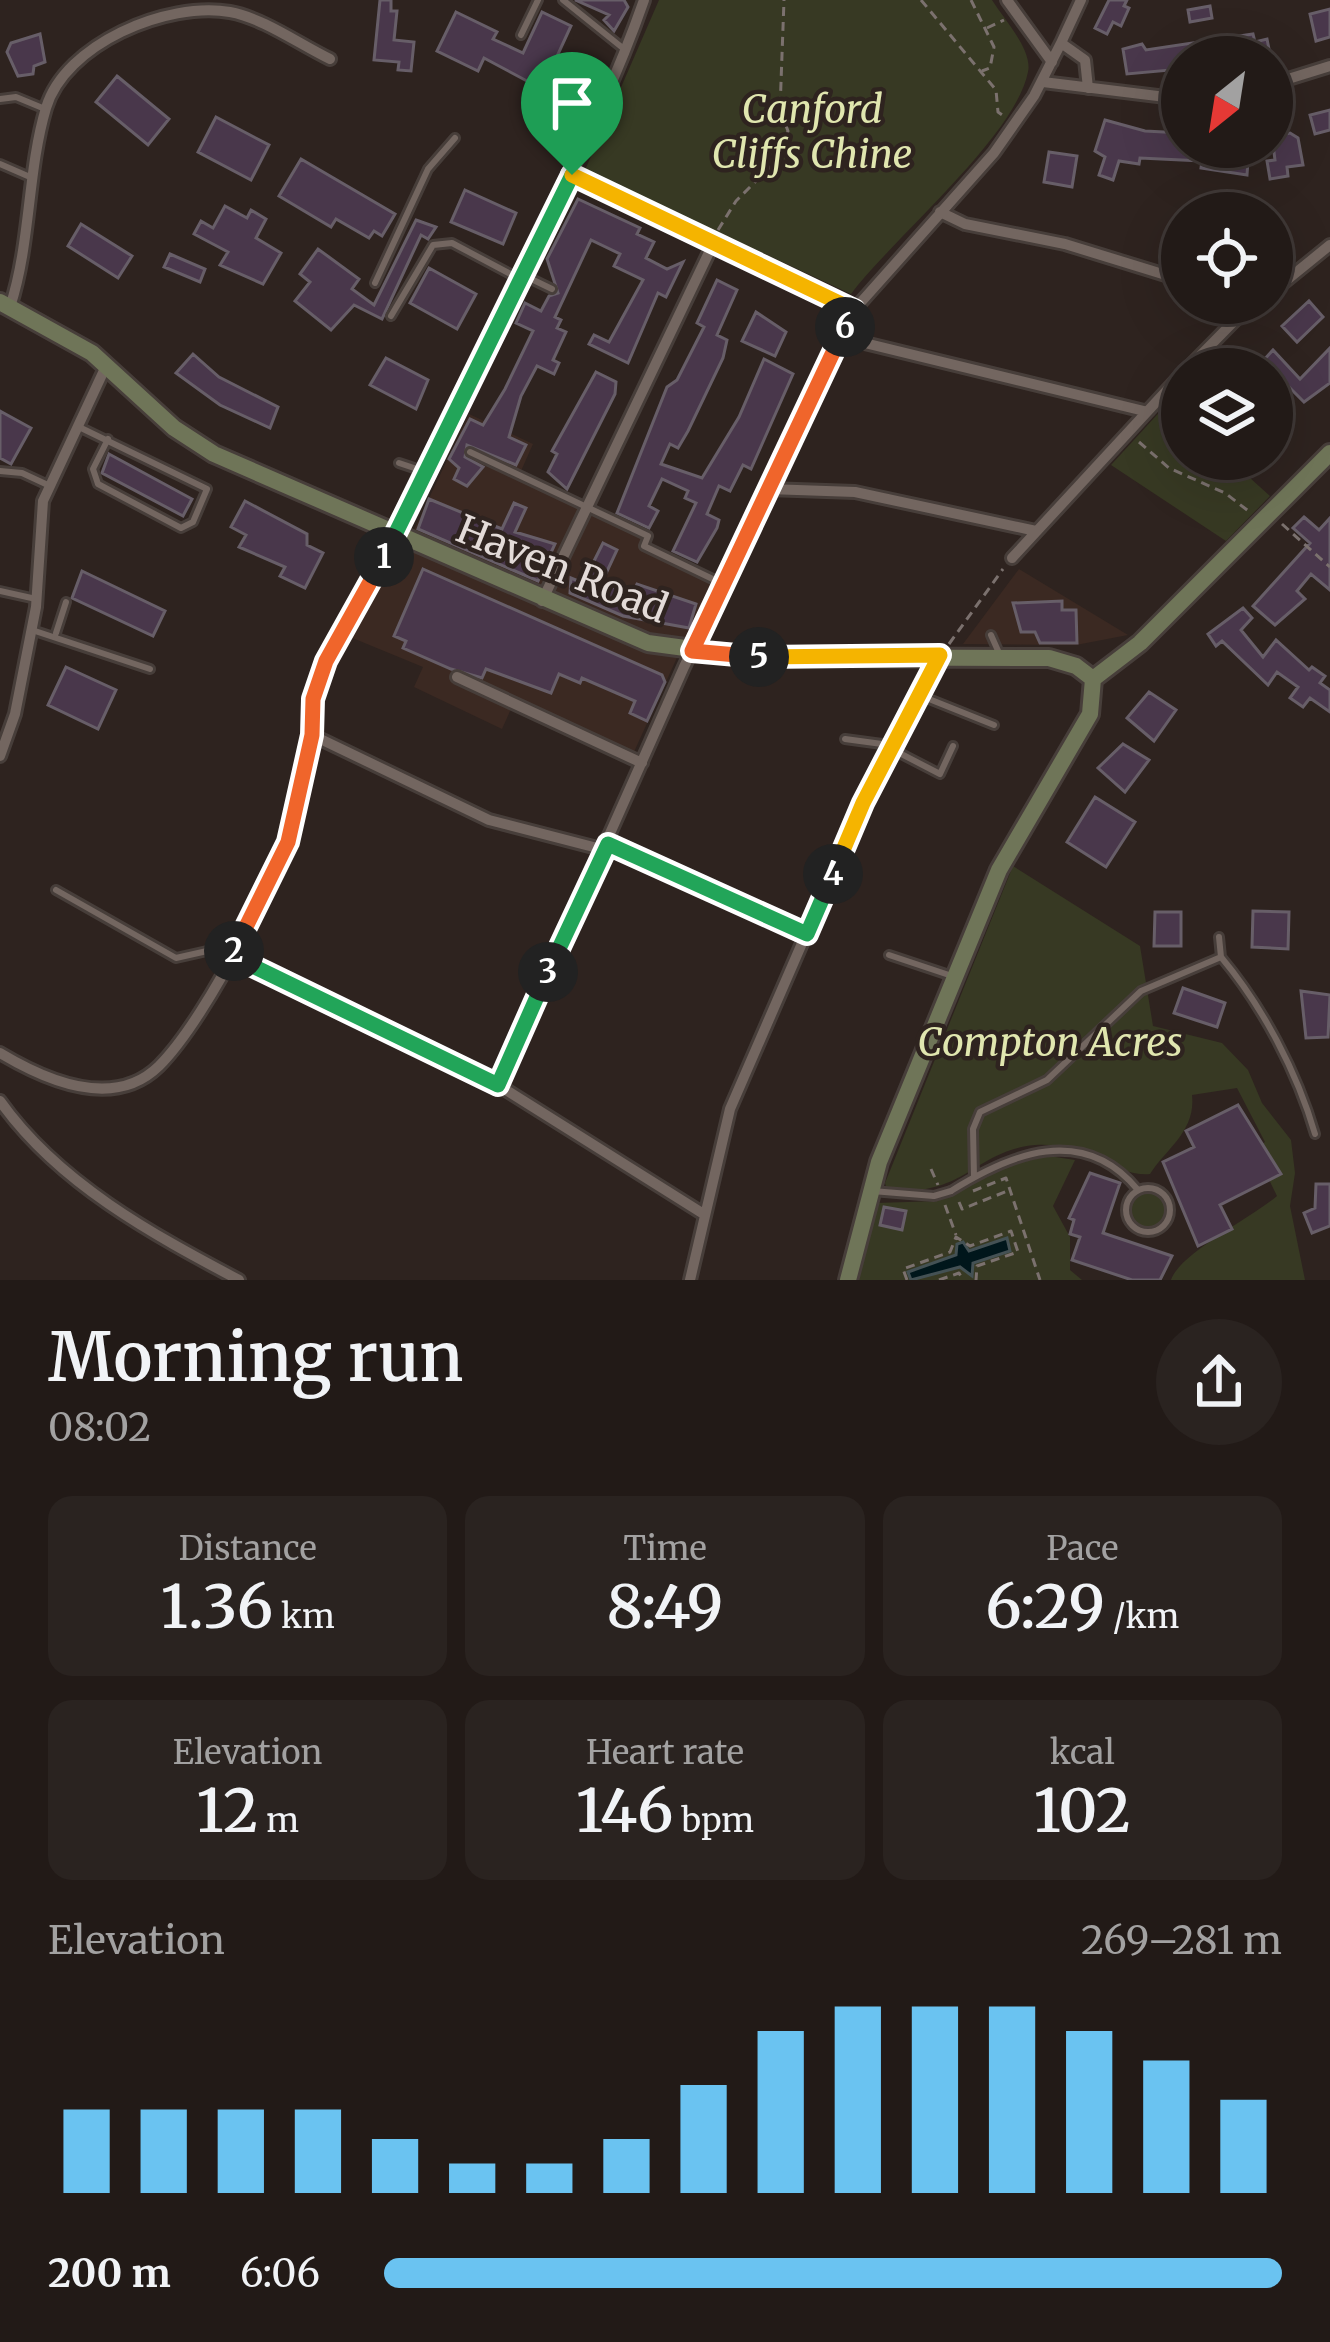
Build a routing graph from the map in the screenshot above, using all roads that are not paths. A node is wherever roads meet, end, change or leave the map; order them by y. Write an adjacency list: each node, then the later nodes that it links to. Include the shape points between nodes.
1 (538, 0): 6 (lane)
2 (563, 0): 8 (lane)
3 (644, 0): 8 (street)
4 (1007, 0): 10 (street)
5 (1081, 0): 7 (street)
6 (521, 34)
7 (1061, 43): 10 (street); 14 (street, via 1085,60)
8 (625, 49): 20 (street)
9 (330, 59): 17 (street, via 243,16 181,15 91,48)
10 (1052, 62): 13 (street)
11 (1330, 66): 12 (street)
12 (1293, 77)
13 (1042, 82): 14 (street); 22 (street, via 1016,126)
14 (1088, 88): 15 (street)
15 (1161, 97)
16 (0, 99): 17 (lane)
17 (45, 109): 21 (street)
18 (455, 138): 28 (lane, via 428,169)
19 (0, 164): 21 (lane)
20 (572, 168): 23 (street); 27 (street)
21 (34, 178): 30 (street)
22 (940, 212): 25 (street); 31 (street)
23 (714, 242): 31 (street); 48 (street)
24 (1330, 245): 26 (street)
25 (1161, 274)
26 (1293, 275)
27 (520, 276): 29 (lane); 32 (lane, via 442,242 424,255); 45 (street, via 450,441)
28 (375, 283)
29 (552, 289)
30 (5, 305): 36 (main road, Haven Road)
31 (854, 310): 34 (street)
32 (392, 316)
33 (1231, 324): 35 (street)
34 (840, 337): 38 (street); 47 (street)
35 (1208, 348)
36 (107, 364): 39 (street); 50 (main road, Haven Road, via 194,443)
37 (1161, 394): 38 (street)
38 (1144, 411): 49 (street)
39 (76, 426): 40 (lane); 46 (street)
40 (108, 439): 40 (lane, via 207,490 193,522 181,528 98,484 93,469)
41 (470, 452): 48 (lane)
42 (1330, 453): 65 (main road, via 1140,643)
43 (399, 464): 45 (lane)
44 (0, 471): 46 (lane)
45 (427, 472): 50 (street)
46 (50, 486): 54 (street)
47 (768, 489): 49 (street, via 855,492); 52 (street)
48 (586, 508): 52 (lane, via 649,536 644,546); 55 (street)
49 (1036, 531): 51 (street)
50 (395, 536): 55 (main road, Haven Road); 68 (street, via 326,661)
51 (1012, 558)
52 (723, 584): 60 (street)
53 (0, 591): 54 (lane)
54 (36, 599): 57 (street)
55 (542, 601): 60 (main road, Haven Road, via 621,634)
56 (66, 602): 58 (lane)
57 (32, 630): 58 (lane); 72 (street)
58 (56, 633): 63 (lane)
59 (991, 635): 62 (lane)
60 (692, 651): 61 (main road, Haven Road, via 752,658); 73 (street)
61 (940, 655): 62 (main road, Haven Road); 66 (street)
62 (1000, 657): 65 (main road, Haven Road, via 1049,658)
63 (150, 669)
64 (457, 677): 73 (street)
65 (1093, 679): 81 (main road, via 1090,715 999,870)
66 (919, 695): 67 (lane); 71 (street)
67 (994, 724)
68 (312, 735): 74 (street, via 489,820); 78 (street, via 288,842)
69 (845, 739): 71 (lane)
70 (953, 746): 71 (lane, via 940,774)
71 (891, 749): 76 (street)
72 (0, 756)
73 (642, 763): 74 (street)
74 (607, 847): 76 (street); 83 (street)
75 (56, 890): 78 (lane, via 176,958)
76 (807, 934): 89 (street, via 730,1109)
77 (1220, 937): 80 (lane)
78 (235, 950): 82 (street, via 158,1067 127,1085 46,1081); 83 (street)
79 (889, 956): 81 (lane)
80 (1221, 957): 85 (lane, via 1272,1034); 86 (lane, via 1141,991 1047,1080 990,1103 973,1129)
81 (955, 977): 87 (main road)
82 (0, 1053)
83 (498, 1085): 89 (street)
84 (0, 1101): 90 (street, via 42,1153 91,1190)
85 (1315, 1134)
86 (974, 1177): 87 (lane, bridge, via 934,1196); 88 (lane, via 1011,1155 1056,1150 1118,1171)
87 (871, 1190): 92 (main road)
88 (1138, 1190): 88 (lane, via 1166,1196 1170,1210 1159,1229 1138,1230 1128,1220 1126,1207)
89 (702, 1213): 91 (street)
90 (239, 1280)
91 (690, 1280)
92 (848, 1280)

